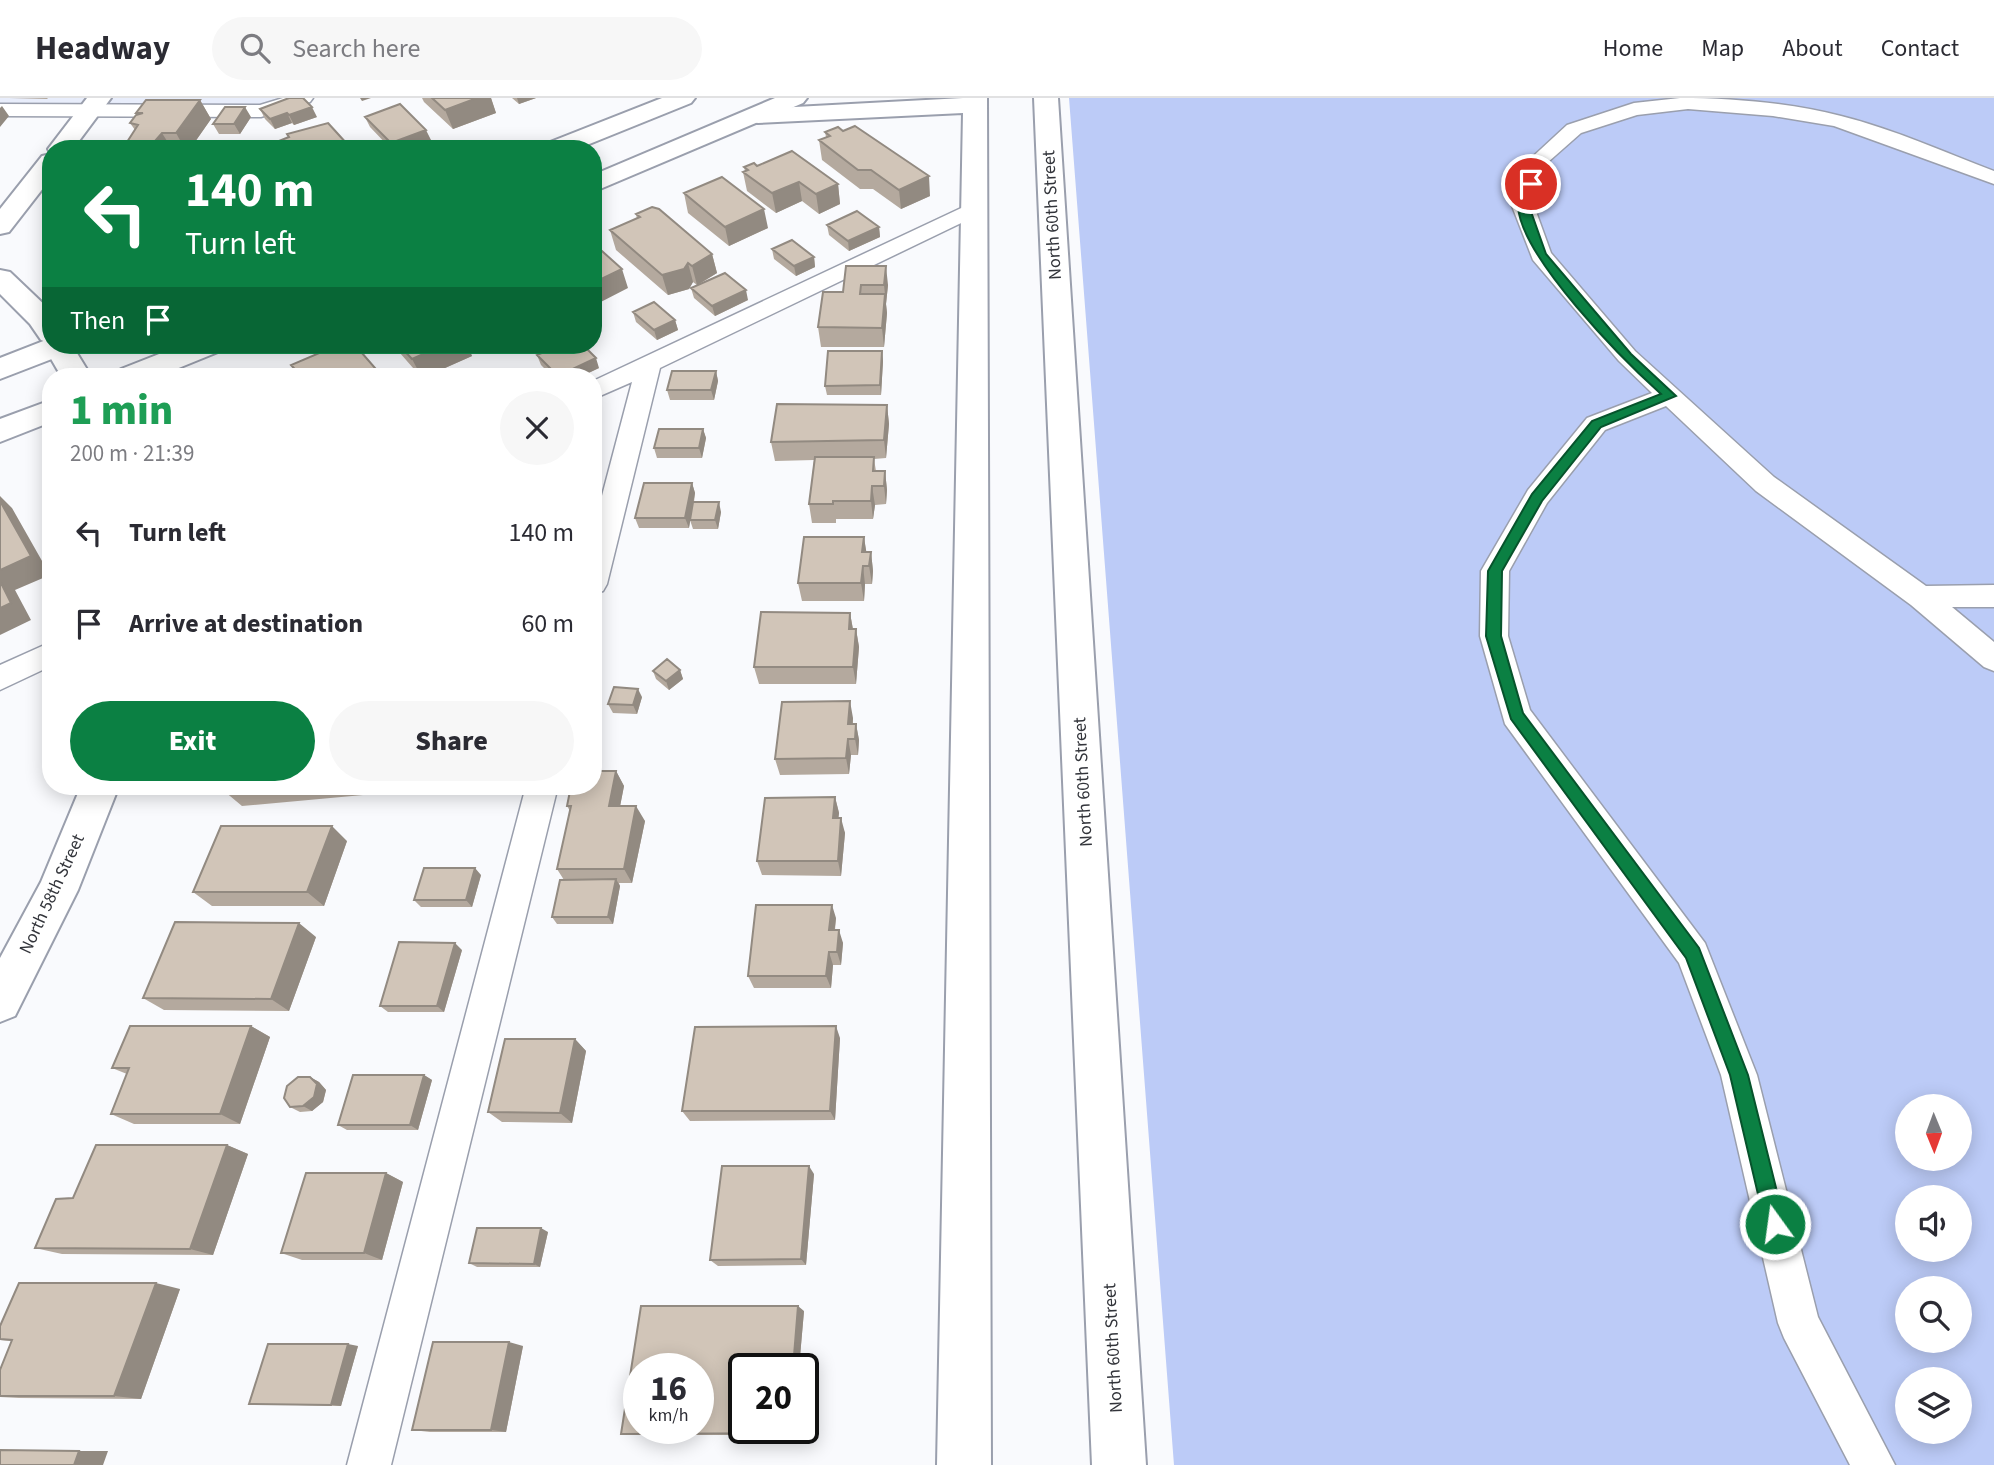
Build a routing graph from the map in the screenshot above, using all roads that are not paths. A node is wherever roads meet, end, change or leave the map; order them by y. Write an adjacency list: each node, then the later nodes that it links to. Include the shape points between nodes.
1 (303, 98): 7 (lane, via 261,111)
2 (683, 98): 11 (main road)
3 (727, 98): 9 (main road)
4 (795, 98): 9 (main road)
5 (1046, 98): 39 (main road, North 60th Street)
6 (975, 101): 9 (main road); 15 (main road)
7 (94, 104): 8 (lane); 10 (main road)
8 (0, 110)
9 (758, 116): 14 (main road)
10 (67, 140)
11 (577, 140)
12 (42, 172): 16 (main road)
13 (1994, 178): 25 (lane, via 1838,121 1773,110 1688,103 1634,109 1574,129 1538,161 1523,206 1541,255 1627,356)
14 (602, 180)
15 (974, 208): 21 (lane); 38 (main road)
16 (0, 226)
17 (0, 278): 18 (main road)
18 (42, 320)
19 (42, 352): 23 (main road)
20 (186, 354): 22 (main road)
21 (649, 364): 24 (lane); 28 (lane)
22 (152, 368)
23 (0, 369)
24 (602, 387)
25 (1670, 396): 30 (lane, via 1765,484); 40 (lane, via 1596,424 1537,498 1495,571 1494,636 1516,715 1693,954 1739,1075 1799,1324)
26 (42, 414): 27 (main road)
27 (0, 431)
28 (602, 549)
29 (1994, 596): 30 (lane)
30 (1922, 597): 32 (lane)
31 (42, 657): 33 (lane)
32 (1994, 659)
33 (0, 678)
34 (96, 795): 36 (main road, North 58th Street, via 58,890)
35 (540, 795): 37 (lane)
36 (0, 1001)
37 (369, 1465)
38 (964, 1465)
39 (1119, 1465)
40 (1873, 1465)

